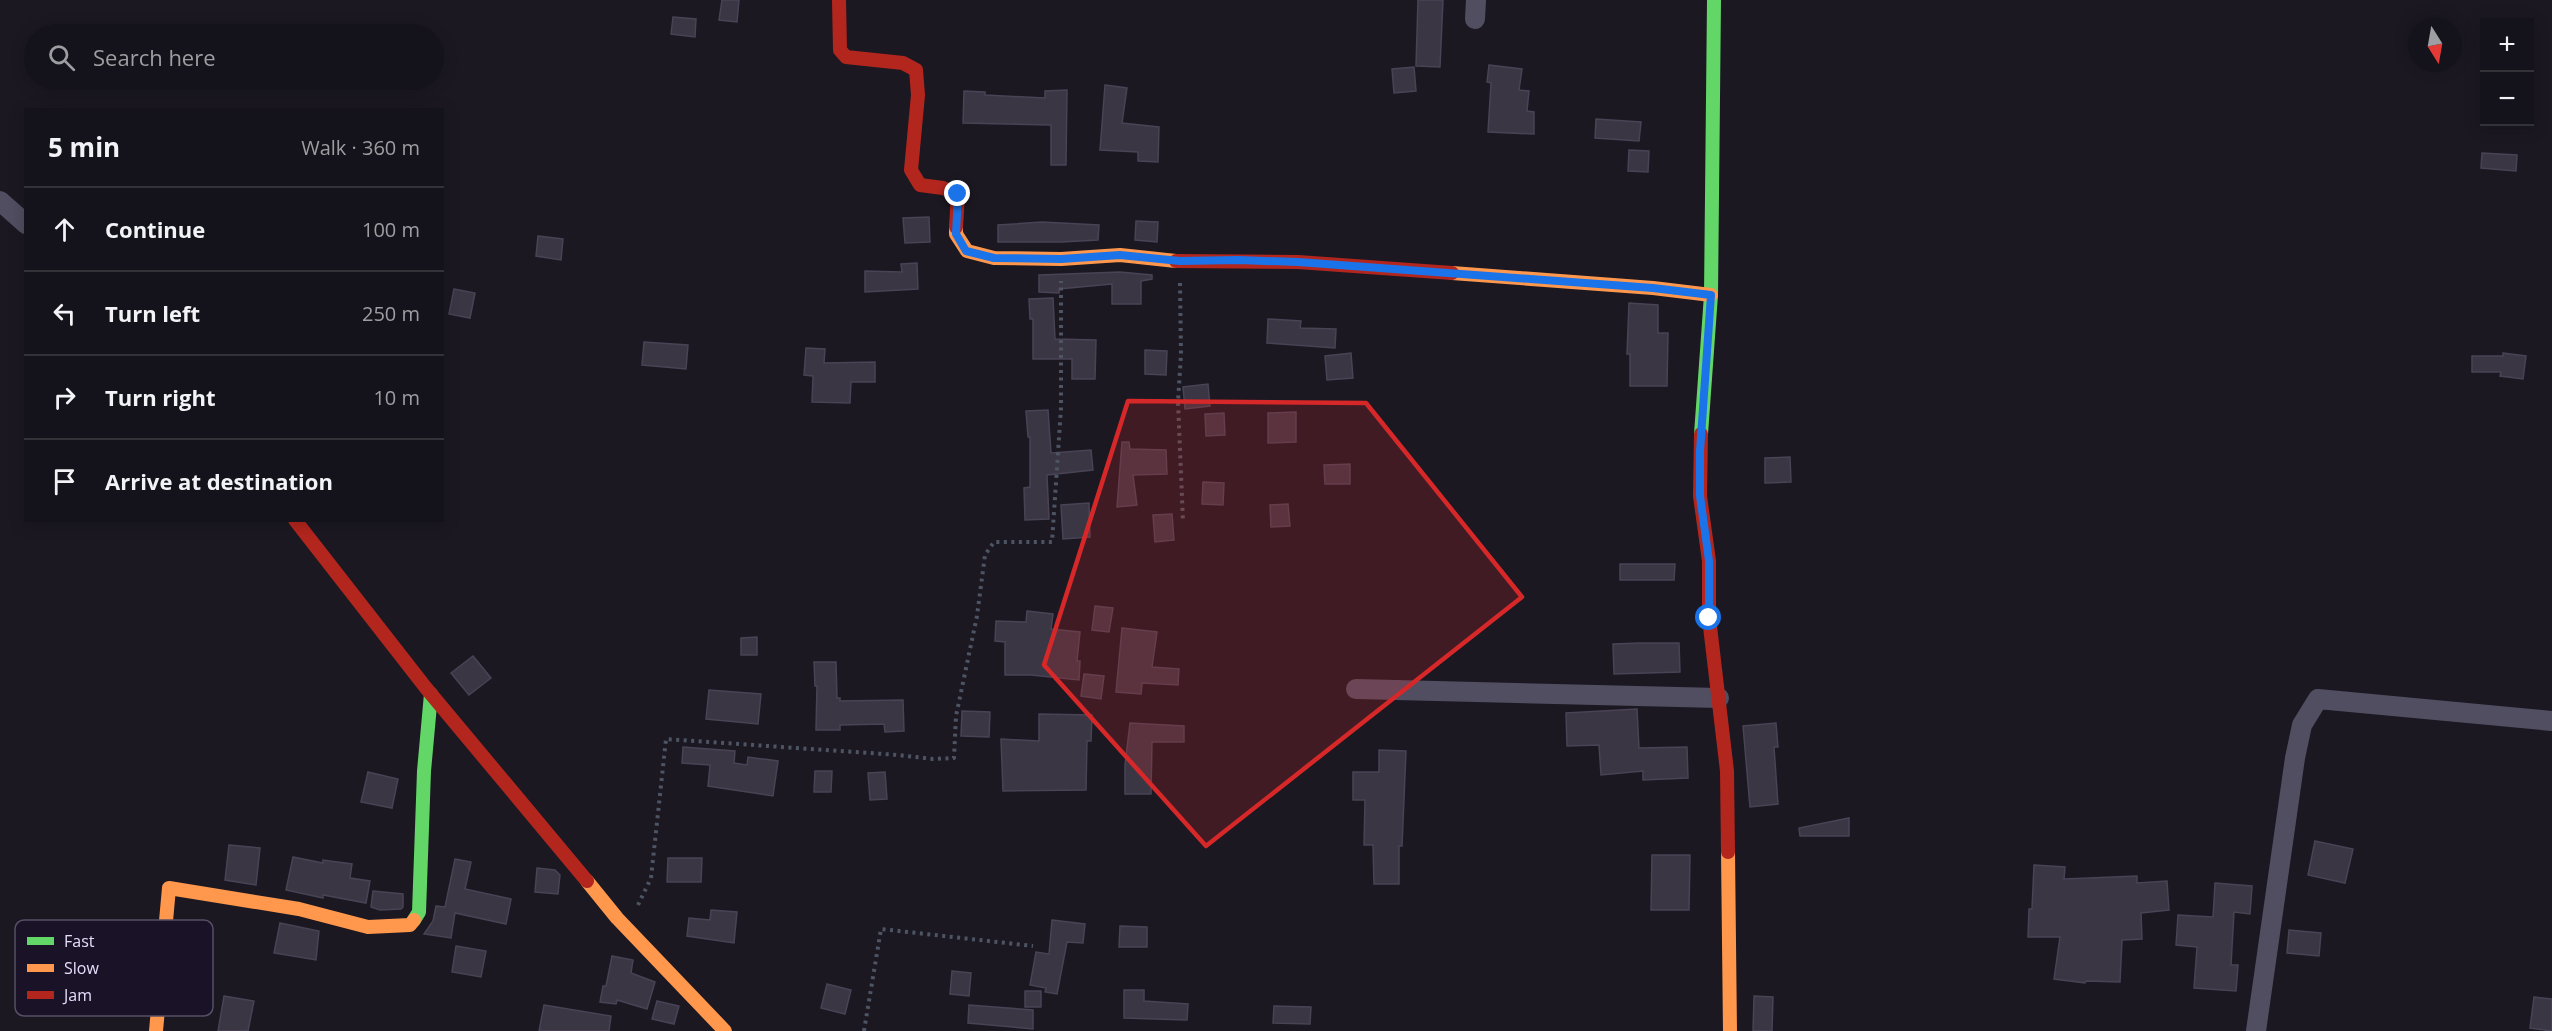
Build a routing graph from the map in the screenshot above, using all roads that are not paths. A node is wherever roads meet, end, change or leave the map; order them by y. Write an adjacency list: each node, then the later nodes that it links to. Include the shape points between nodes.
1 (839, 0): 5 (street, via 840,50 846,57 903,63 916,70 918,95 910,170 920,185 958,194 956,234 966,251 994,258 1120,255 1180,261 1298,262)
2 (1714, 0): 5 (street)
3 (0, 201): 4 (street)
4 (24, 223)
5 (1711, 295): 9 (street, via 1700,496)
6 (298, 522): 8 (street)
7 (1356, 689): 9 (street)
8 (430, 694): 11 (street, via 419,912 410,925 368,927 299,909 169,888); 14 (street, via 617,918)
9 (1719, 698): 15 (street, via 1727,771)
10 (2552, 721): 16 (street, via 2318,699 2302,725 2295,758)
11 (166, 920)
12 (157, 1016): 13 (street)
13 (156, 1031)
14 (725, 1031)
15 (1730, 1031)
16 (2256, 1031)

